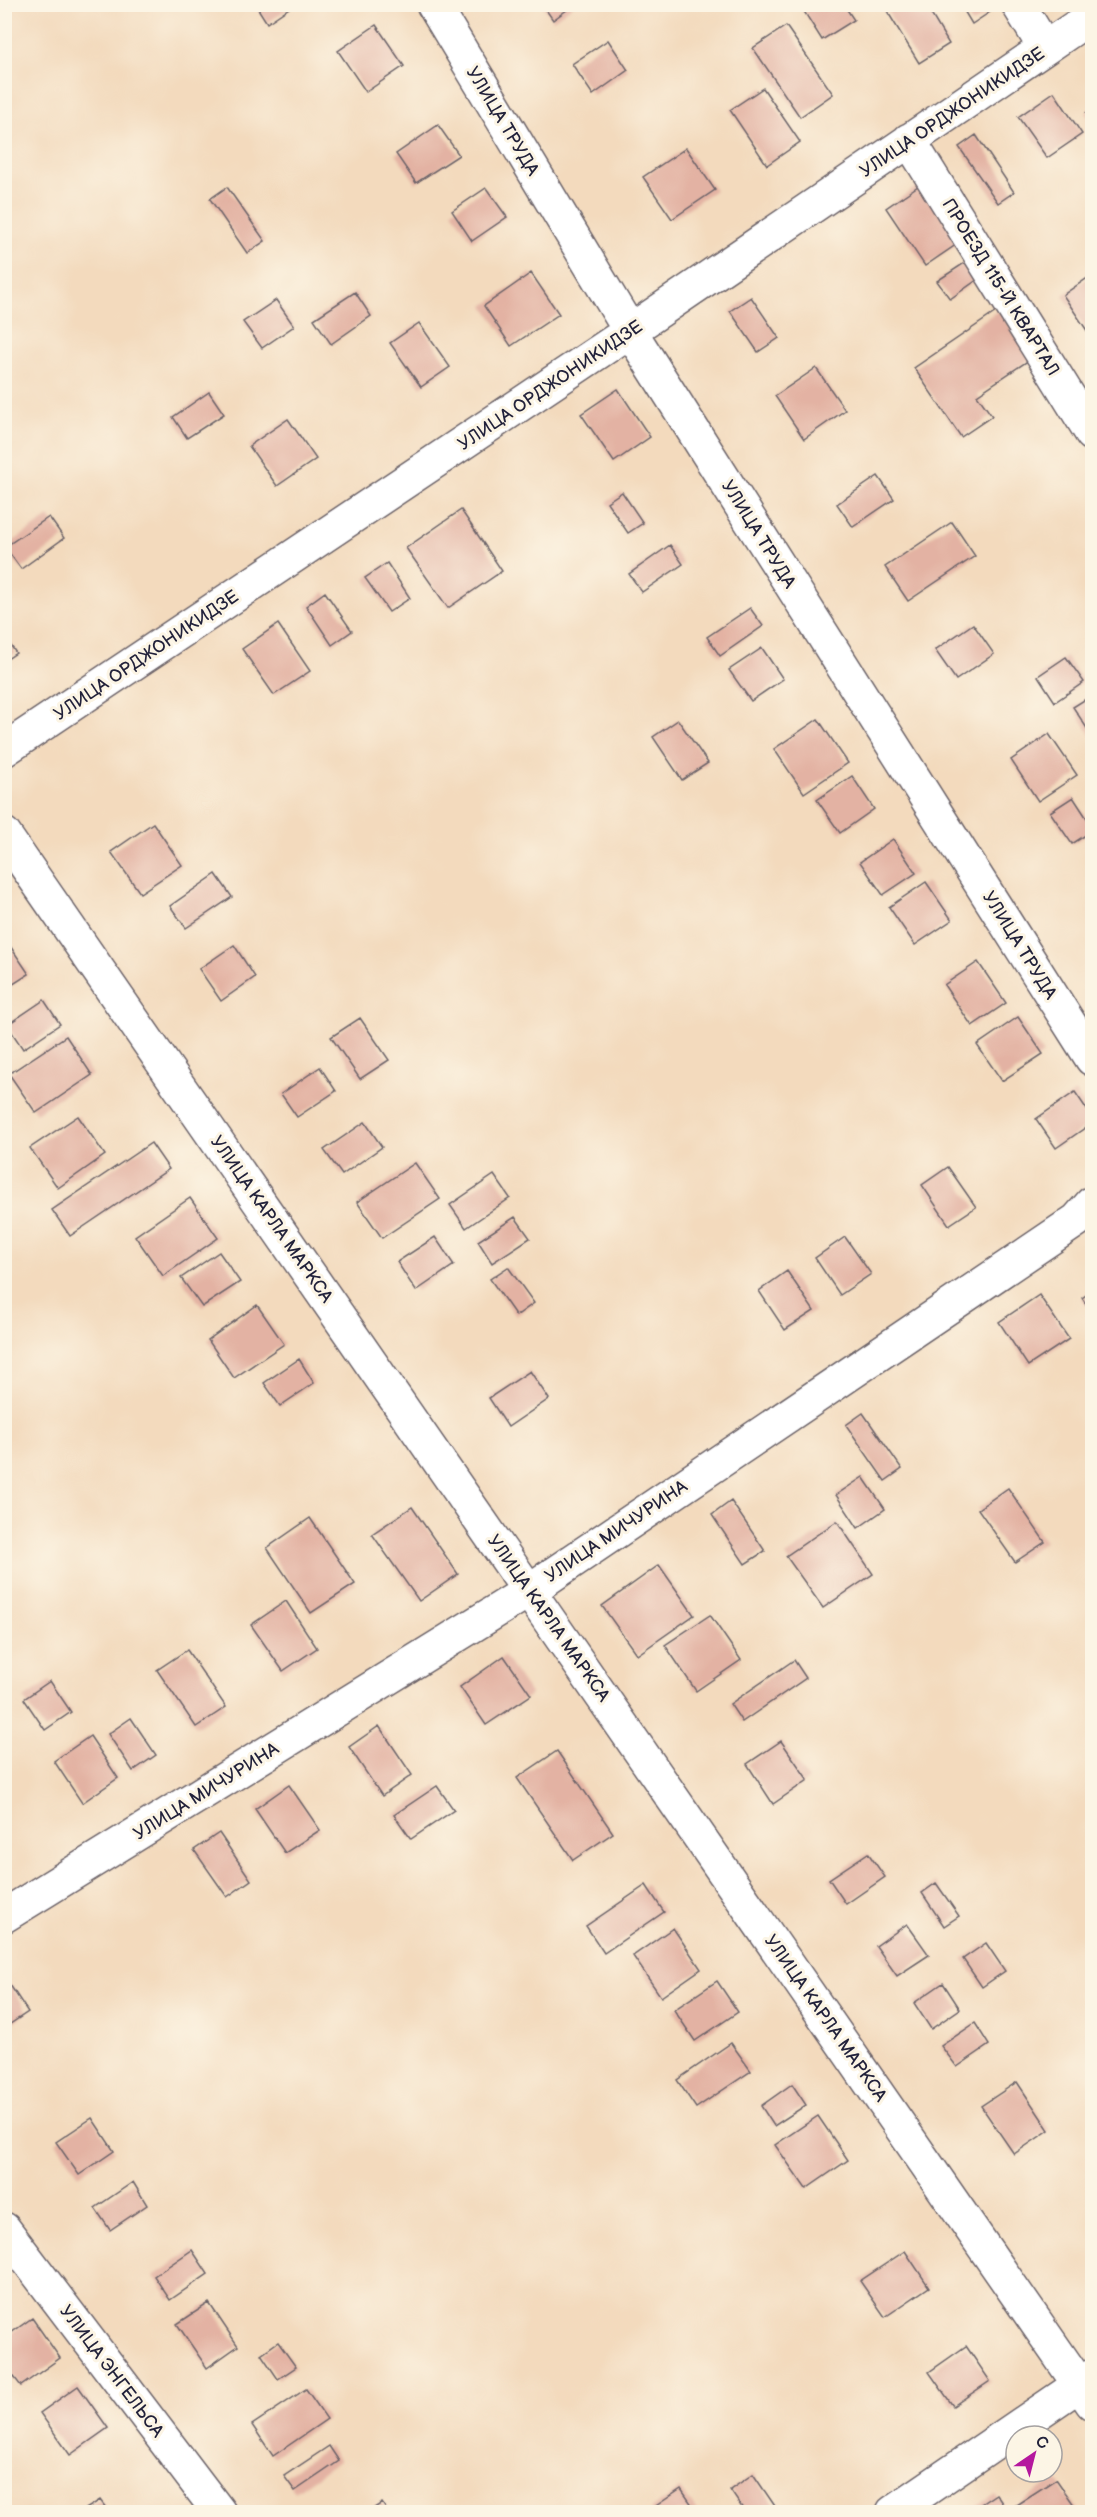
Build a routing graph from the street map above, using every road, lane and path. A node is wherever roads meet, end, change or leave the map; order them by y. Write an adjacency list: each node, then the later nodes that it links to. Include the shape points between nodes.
1 (433, 4): 6 (street, УЛИЦА ТРУДА)
2 (1018, 4): 4 (street)
3 (1092, 16): 4 (street, УЛИЦА ОРДЖОНИКИДЗЕ)
4 (1045, 48): 5 (street, УЛИЦА ОРДЖОНИКИДЗЕ)
5 (909, 140): 6 (street, УЛИЦА ОРДЖОНИКИДЗЕ); 7 (street, ПРОЕЗД 115-Й КВАРТАЛ)
6 (630, 331): 8 (street, УЛИЦА ОРДЖОНИКИДЗЕ); 10 (street, УЛИЦА ТРУДА)
7 (1092, 434)
8 (4, 750)
9 (4, 834): 12 (street, УЛИЦА КАРЛА МАРКСА)
10 (1092, 1059)
11 (1092, 1203): 12 (street, УЛИЦА МИЧУРИНА, via 1077,1220)
12 (530, 1590): 13 (street, УЛИЦА МИЧУРИНА); 15 (street, УЛИЦА КАРЛА МАРКСА)
13 (4, 1916)
14 (4, 2229): 16 (street, УЛИЦА ЭНГЕЛЬСА)
15 (1088, 2388): 17 (street)
16 (219, 2512)
17 (893, 2512)

